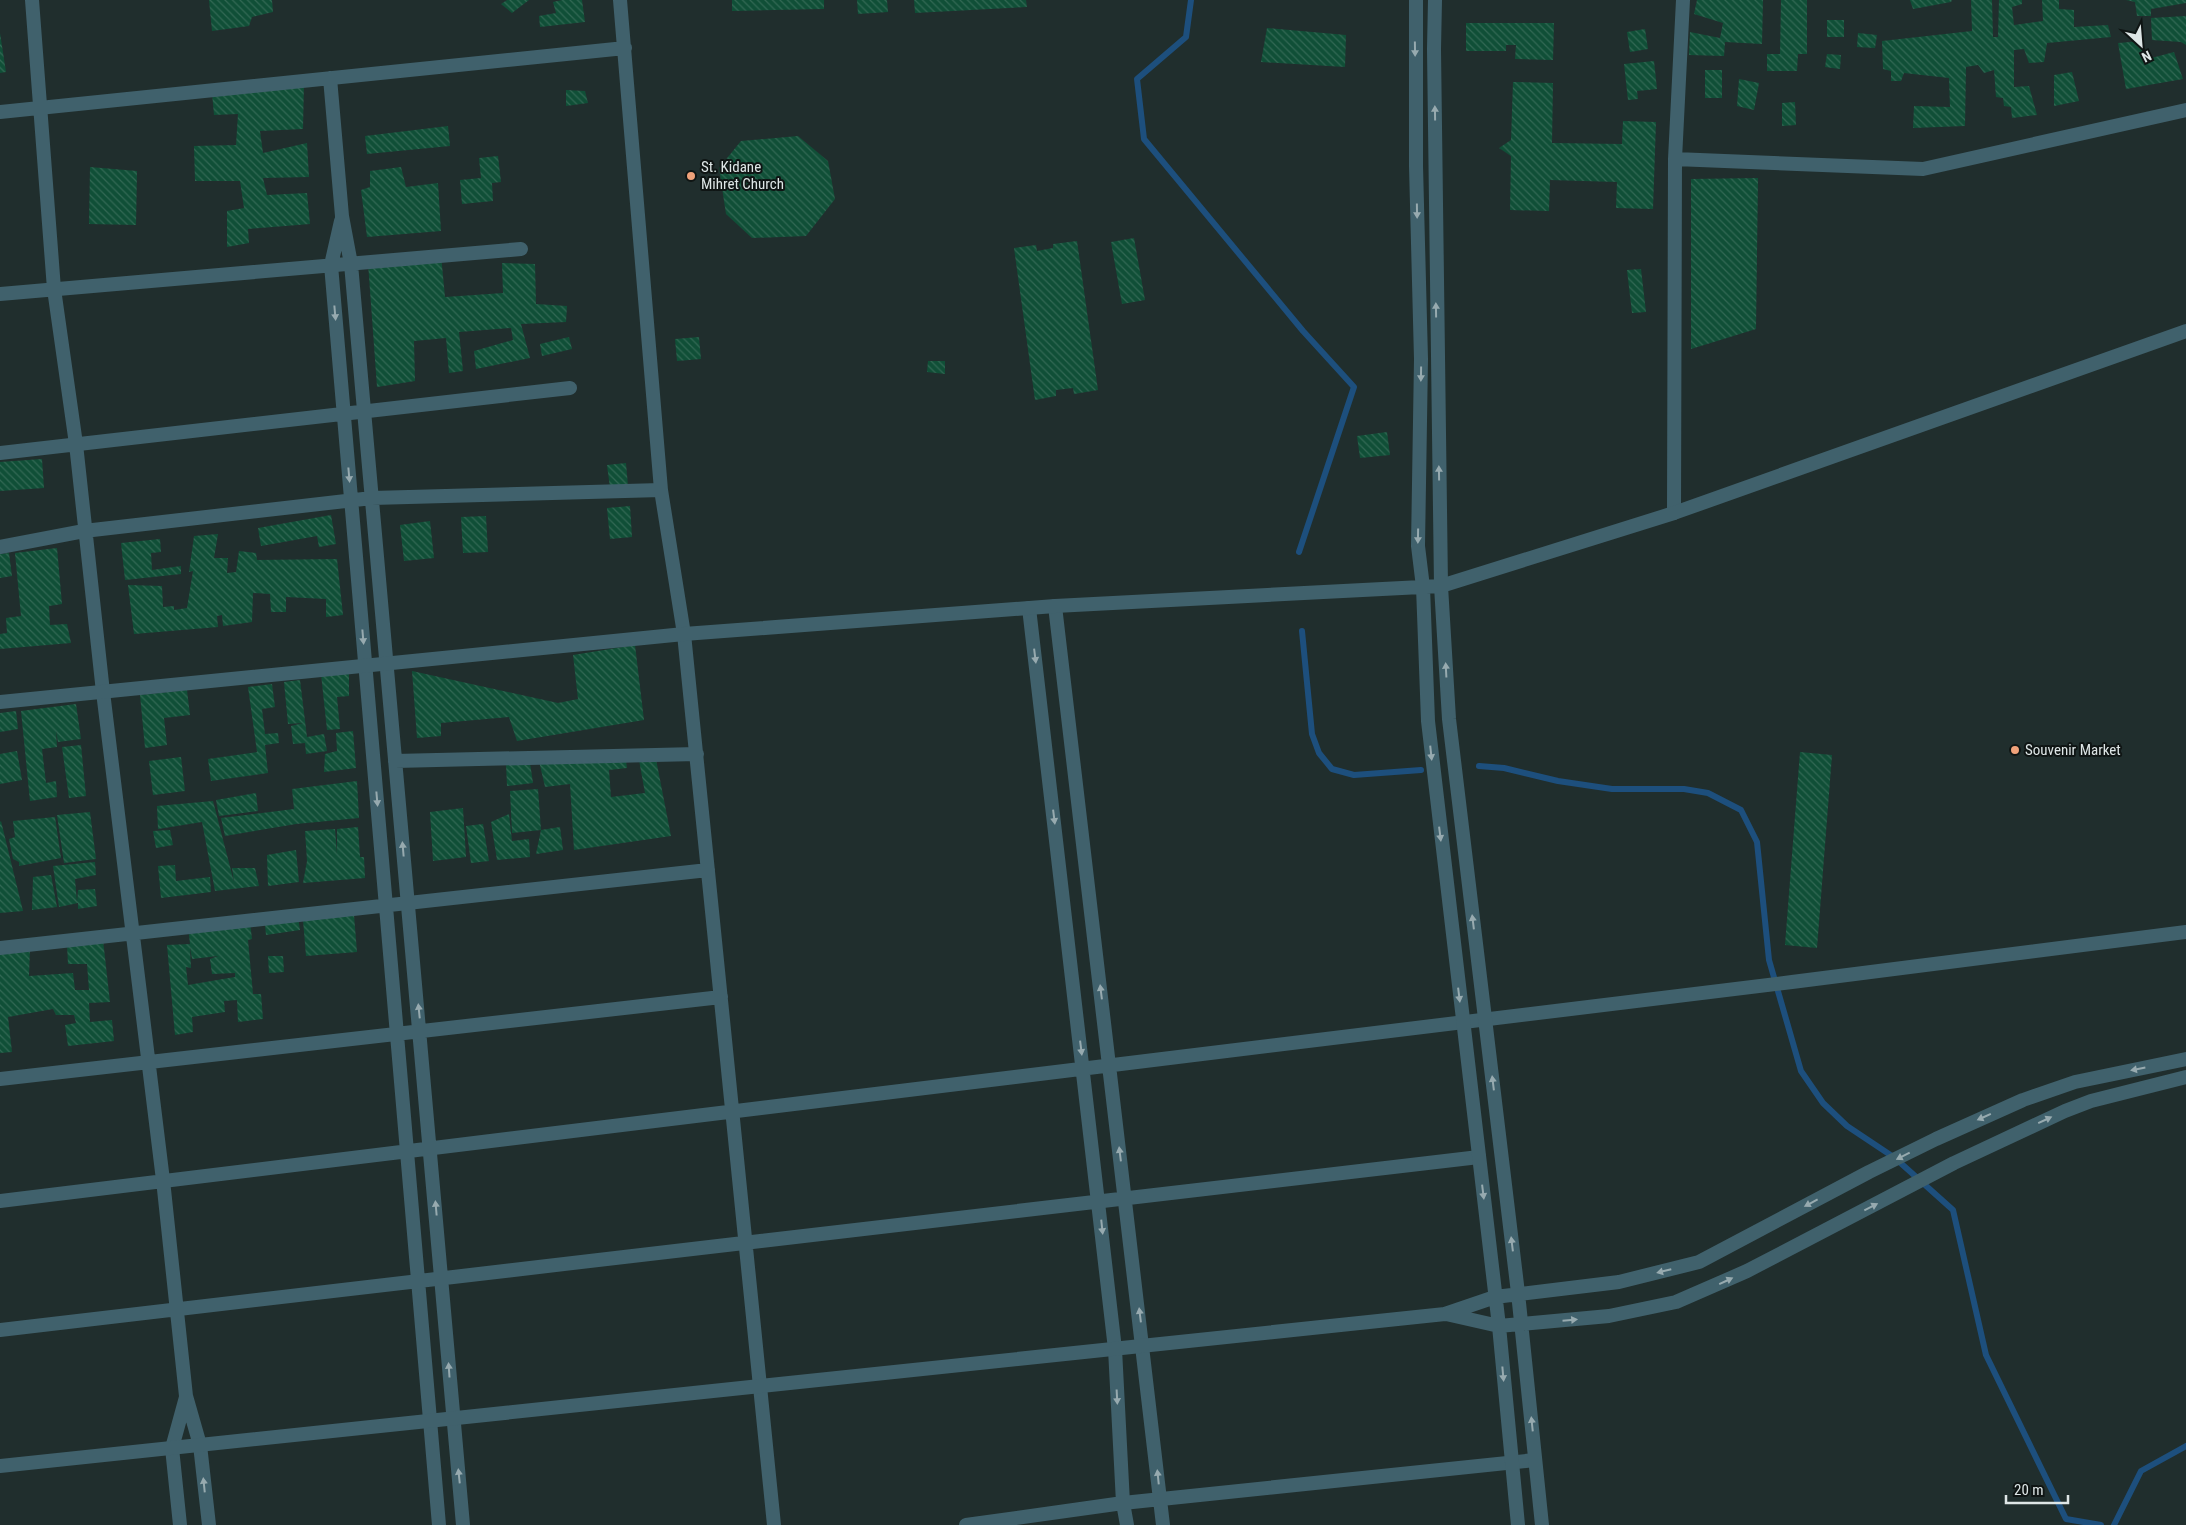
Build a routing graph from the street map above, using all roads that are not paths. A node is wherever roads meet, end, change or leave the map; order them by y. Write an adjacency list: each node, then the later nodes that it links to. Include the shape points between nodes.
1 (32, 0): 8 (street)
2 (620, 0): 6 (street)
3 (1416, 0): 11 (street, one-way to 11)
4 (1435, 0): 12 (street, one-way to 4)
5 (1683, 0): 13 (street)
6 (624, 48): 7 (street); 26 (street)
7 (330, 78): 8 (street); 14 (street)
8 (40, 108): 10 (street); 18 (street)
9 (2186, 110): 13 (street, via 1923,169)
10 (0, 112)
11 (1416, 139): 12 (street); 33 (street, one-way to 33, via 1421,359 1418,546)
12 (1435, 140): 32 (street, one-way to 12)
13 (1675, 159): 29 (street)
14 (342, 216): 16 (street); 17 (street)
15 (521, 249): 16 (street)
16 (351, 264): 17 (street); 22 (street)
17 (331, 265): 18 (street); 23 (street, one-way to 23)
18 (54, 289): 19 (street); 24 (street)
19 (0, 294)
20 (2186, 331): 29 (street)
21 (570, 388): 22 (street)
22 (364, 411): 23 (street); 27 (street)
23 (344, 413): 24 (street); 28 (street, one-way to 28)
24 (76, 444): 25 (street); 30 (street)
25 (0, 453)
26 (661, 490): 27 (street); 36 (street)
27 (372, 498): 28 (street); 37 (street)
28 (351, 501): 30 (street); 38 (street, one-way to 38)
29 (1674, 513): 32 (street)
30 (84, 531): 31 (street); 39 (street)
31 (0, 547)
32 (1441, 586): 33 (street); 50 (street, one-way to 32, via 1455,781)
33 (1423, 587): 34 (street); 51 (street, one-way to 51, via 1428,720)
34 (1055, 606): 35 (street); 56 (street, one-way to 34)
35 (1029, 608): 36 (street); 57 (street, one-way to 57)
36 (684, 634): 37 (street); 41 (street)
37 (387, 664): 38 (street); 42 (street)
38 (366, 665): 39 (street); 45 (street, one-way to 45)
39 (103, 692): 40 (street); 47 (street)
40 (0, 702)
41 (696, 754): 42 (street); 43 (street)
42 (396, 761): 44 (street, one-way to 42)
43 (708, 870): 44 (street); 49 (street)
44 (408, 903): 45 (street); 52 (street, one-way to 44)
45 (386, 906): 47 (street); 53 (street)
46 (2186, 932): 50 (street)
47 (133, 934): 48 (street); 55 (street)
48 (0, 948)
49 (721, 997): 52 (street); 60 (street)
50 (1485, 1019): 51 (street); 71 (street, one-way to 50)
51 (1462, 1022): 56 (street); 63 (street)
52 (420, 1031): 53 (street); 61 (street)
53 (398, 1033): 55 (street); 62 (street)
54 (2186, 1059): 71 (street, one-way to 71, via 2049,1090 1936,1139 1699,1262 1619,1282)
55 (148, 1062): 59 (street); 64 (street)
56 (1110, 1065): 57 (street); 65 (street, one-way to 56)
57 (1084, 1068): 60 (street); 67 (street)
58 (2186, 1077): 75 (street, one-way to 58, via 1609,1316 1676,1302 1747,1271 1954,1163 2064,1111)
59 (0, 1079)
60 (732, 1111): 61 (street); 68 (street)
61 (430, 1147): 62 (street); 69 (street, one-way to 61)
62 (407, 1150): 64 (street); 70 (street)
63 (1479, 1157): 65 (street); 72 (street, one-way to 72)
64 (164, 1180): 66 (street); 73 (street)
65 (1125, 1198): 67 (street); 78 (street, one-way to 65)
66 (0, 1201)
67 (1099, 1201): 68 (street); 79 (street, one-way to 79)
68 (745, 1242): 69 (street); 80 (street)
69 (442, 1278): 70 (street); 82 (street, one-way to 69)
70 (418, 1281): 73 (street); 83 (street)
71 (1518, 1293): 72 (street); 75 (street)
72 (1495, 1297): 74 (street); 76 (street)
73 (176, 1310): 77 (street); 81 (street)
74 (1445, 1314): 76 (street); 78 (street)
75 (1521, 1324): 76 (street); 86 (street, one-way to 75)
76 (1499, 1326): 87 (street, one-way to 87)
77 (0, 1330)
78 (1143, 1346): 79 (street); 89 (street, one-way to 78)
79 (1115, 1348): 80 (street); 90 (street, one-way to 90)
80 (760, 1386): 82 (street); 95 (street)
81 (186, 1396): 84 (street); 85 (street)
82 (453, 1418): 83 (street); 94 (street, one-way to 82)
83 (430, 1421): 84 (street); 93 (street)
84 (200, 1445): 85 (street); 92 (street, one-way to 84)
85 (172, 1448): 88 (street); 91 (street)
86 (1535, 1460): 87 (street); 100 (street)
87 (1511, 1462): 89 (street); 99 (street)
88 (0, 1466)
89 (1160, 1499): 90 (street); 98 (street)
90 (1123, 1503): 96 (street); 97 (street)
91 (180, 1525)
92 (209, 1525)
93 (439, 1525)
94 (463, 1525)
95 (774, 1525)
96 (966, 1525)
97 (1127, 1525)
98 (1163, 1525)
99 (1518, 1525)
100 (1542, 1525)

